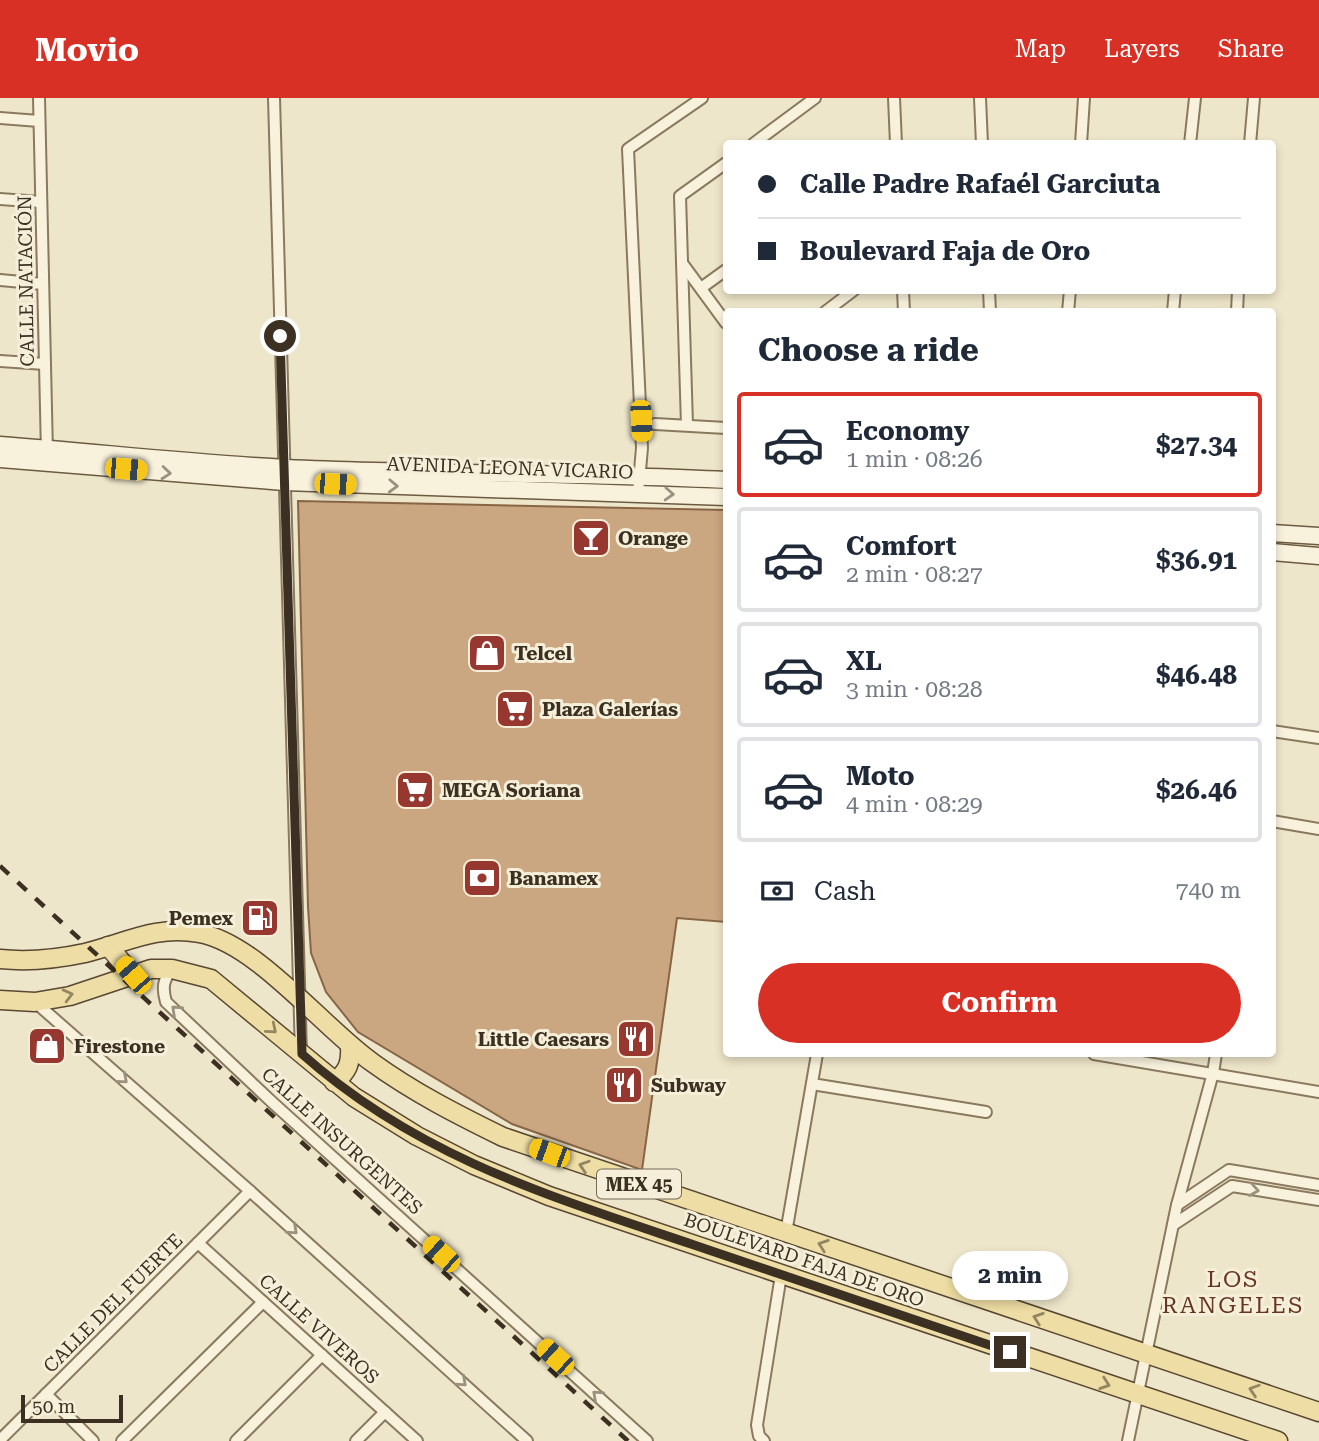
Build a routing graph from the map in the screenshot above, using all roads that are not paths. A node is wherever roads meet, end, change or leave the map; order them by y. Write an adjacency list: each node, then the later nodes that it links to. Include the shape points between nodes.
1 (39, 98): 11 (street, CALLE NATACIÓN)
2 (274, 98): 37 (street)
3 (702, 98): 38 (street, via 628,149 642,448)
4 (815, 98): 12 (street)
5 (894, 98): 13 (street)
6 (980, 98): 14 (street)
7 (1084, 98): 15 (street)
8 (1195, 98): 16 (street)
9 (1254, 98): 17 (street)
10 (0, 118): 11 (street)
11 (39, 121): 20 (street, CALLE NATACIÓN)
12 (758, 140)
13 (896, 140)
14 (982, 140)
15 (1081, 140)
16 (1190, 140)
17 (1250, 140)
18 (723, 165): 21 (street, via 680,196)
19 (0, 199): 20 (street)
20 (41, 202): 24 (street, CALLE NATACIÓN)
21 (682, 263): 25 (street); 32 (street)
22 (723, 272): 25 (street)
23 (0, 280): 24 (street)
24 (43, 284): 30 (street, CALLE NATACIÓN)
25 (701, 288): 28 (street)
26 (849, 294): 27 (street)
27 (830, 308)
28 (723, 319)
29 (0, 361): 30 (street)
30 (45, 364): 35 (street, CALLE NATACIÓN)
31 (655, 424): 32 (street)
32 (687, 425): 33 (street)
33 (723, 428)
34 (0, 445): 35 (street, AVENIDA LEONA VICARIO)
35 (47, 456): 36 (street, AVENIDA LEONA VICARIO); 37 (street, AVENIDA LEONA VICARIO)
36 (0, 459)
37 (284, 475): 38 (street, AVENIDA LEONA VICARIO); 40 (street, AVENIDA LEONA VICARIO, one-way to 40); 57 (street)
38 (639, 475): 39 (street, AVENIDA LEONA VICARIO); 40 (street)
39 (723, 480)
40 (638, 493): 41 (street, AVENIDA LEONA VICARIO, one-way to 41)
41 (723, 497)
42 (1276, 533): 43 (street)
43 (1297, 535): 44 (street); 46 (street)
44 (1319, 536)
45 (1276, 552): 46 (street)
46 (1295, 554): 47 (street)
47 (1319, 556)
48 (1276, 732): 49 (street)
49 (1319, 738)
50 (1276, 822): 51 (street)
51 (1319, 829)
52 (108, 946): 53 (main road, BOULEVARD FAJA DE ORO / MEX 45, via 28,961); 55 (main road); 57 (main road, BOULEVARD FAJA DE ORO / MEX 45, via 147,933 201,933 253,959)
53 (0, 959)
54 (172, 969): 55 (main road, BOULEVARD FAJA DE ORO / MEX 45); 60 (main road, BOULEVARD FAJA DE ORO / MEX 45, one-way to 60, via 211,979); 93 (street, CALLE INSURGENTES, one-way to 54, via 166,1002 164,978)
55 (133, 975): 58 (main road, BOULEVARD FAJA DE ORO / MEX 45, one-way to 55, via 70,996)
56 (0, 1000): 58 (main road, BOULEVARD FAJA DE ORO / MEX 45)
57 (300, 1000): 59 (main road, BOULEVARD FAJA DE ORO / MEX 45); 60 (street)
58 (35, 1002): 70 (street, one-way to 70)
59 (350, 1046): 65 (main road, via 351,1061); 75 (main road, BOULEVARD FAJA DE ORO / MEX 45, one-way to 59, via 503,1137 433,1101)
60 (302, 1054): 65 (main road, BOULEVARD FAJA DE ORO / MEX 45)
61 (816, 1057): 66 (street)
62 (1113, 1057): 64 (street)
63 (1216, 1057): 64 (street)
64 (1213, 1073): 67 (street); 73 (street)
65 (334, 1082): 77 (main road, BOULEVARD FAJA DE ORO / MEX 45, via 417,1136 474,1165 549,1196)
66 (812, 1084): 68 (street); 75 (street)
67 (1319, 1092)
68 (986, 1112)
69 (1314, 1184): 71 (street); 73 (street, via 1229,1170)
70 (250, 1191): 76 (street, CALLE DEL FUERTE); 92 (street, one-way to 92)
71 (1305, 1198): 72 (street); 74 (street, one-way to 71, via 1232,1186)
72 (1319, 1200)
73 (1177, 1205): 74 (street)
74 (1173, 1225): 80 (street)
75 (786, 1233): 80 (main road, BOULEVARD FAJA DE ORO / MEX 45, one-way to 75)
76 (198, 1243): 78 (street, CALLE VIVEROS); 81 (street, CALLE DEL FUERTE)
77 (781, 1275): 82 (main road, BOULEVARD FAJA DE ORO / MEX 45, one-way to 82); 85 (street, via 757,1425)
78 (263, 1302): 79 (street, CALLE VIVEROS); 88 (street)
79 (321, 1355): 83 (street, CALLE VIVEROS); 89 (street)
80 (1145, 1355): 82 (street); 84 (main road, BOULEVARD FAJA DE ORO / MEX 45, one-way to 80)
81 (46, 1394): 86 (street, CALLE DEL FUERTE); 87 (street)
82 (1137, 1395): 94 (street); 95 (main road, BOULEVARD FAJA DE ORO / MEX 45)
83 (385, 1412): 90 (street); 91 (street, CALLE VIVEROS)
84 (1319, 1412)
85 (761, 1439)
86 (0, 1440)
87 (93, 1441)
88 (122, 1441)
89 (236, 1441)
90 (356, 1441)
91 (417, 1441)
92 (527, 1441)
93 (647, 1441)
94 (1128, 1441)
95 (1278, 1441)

